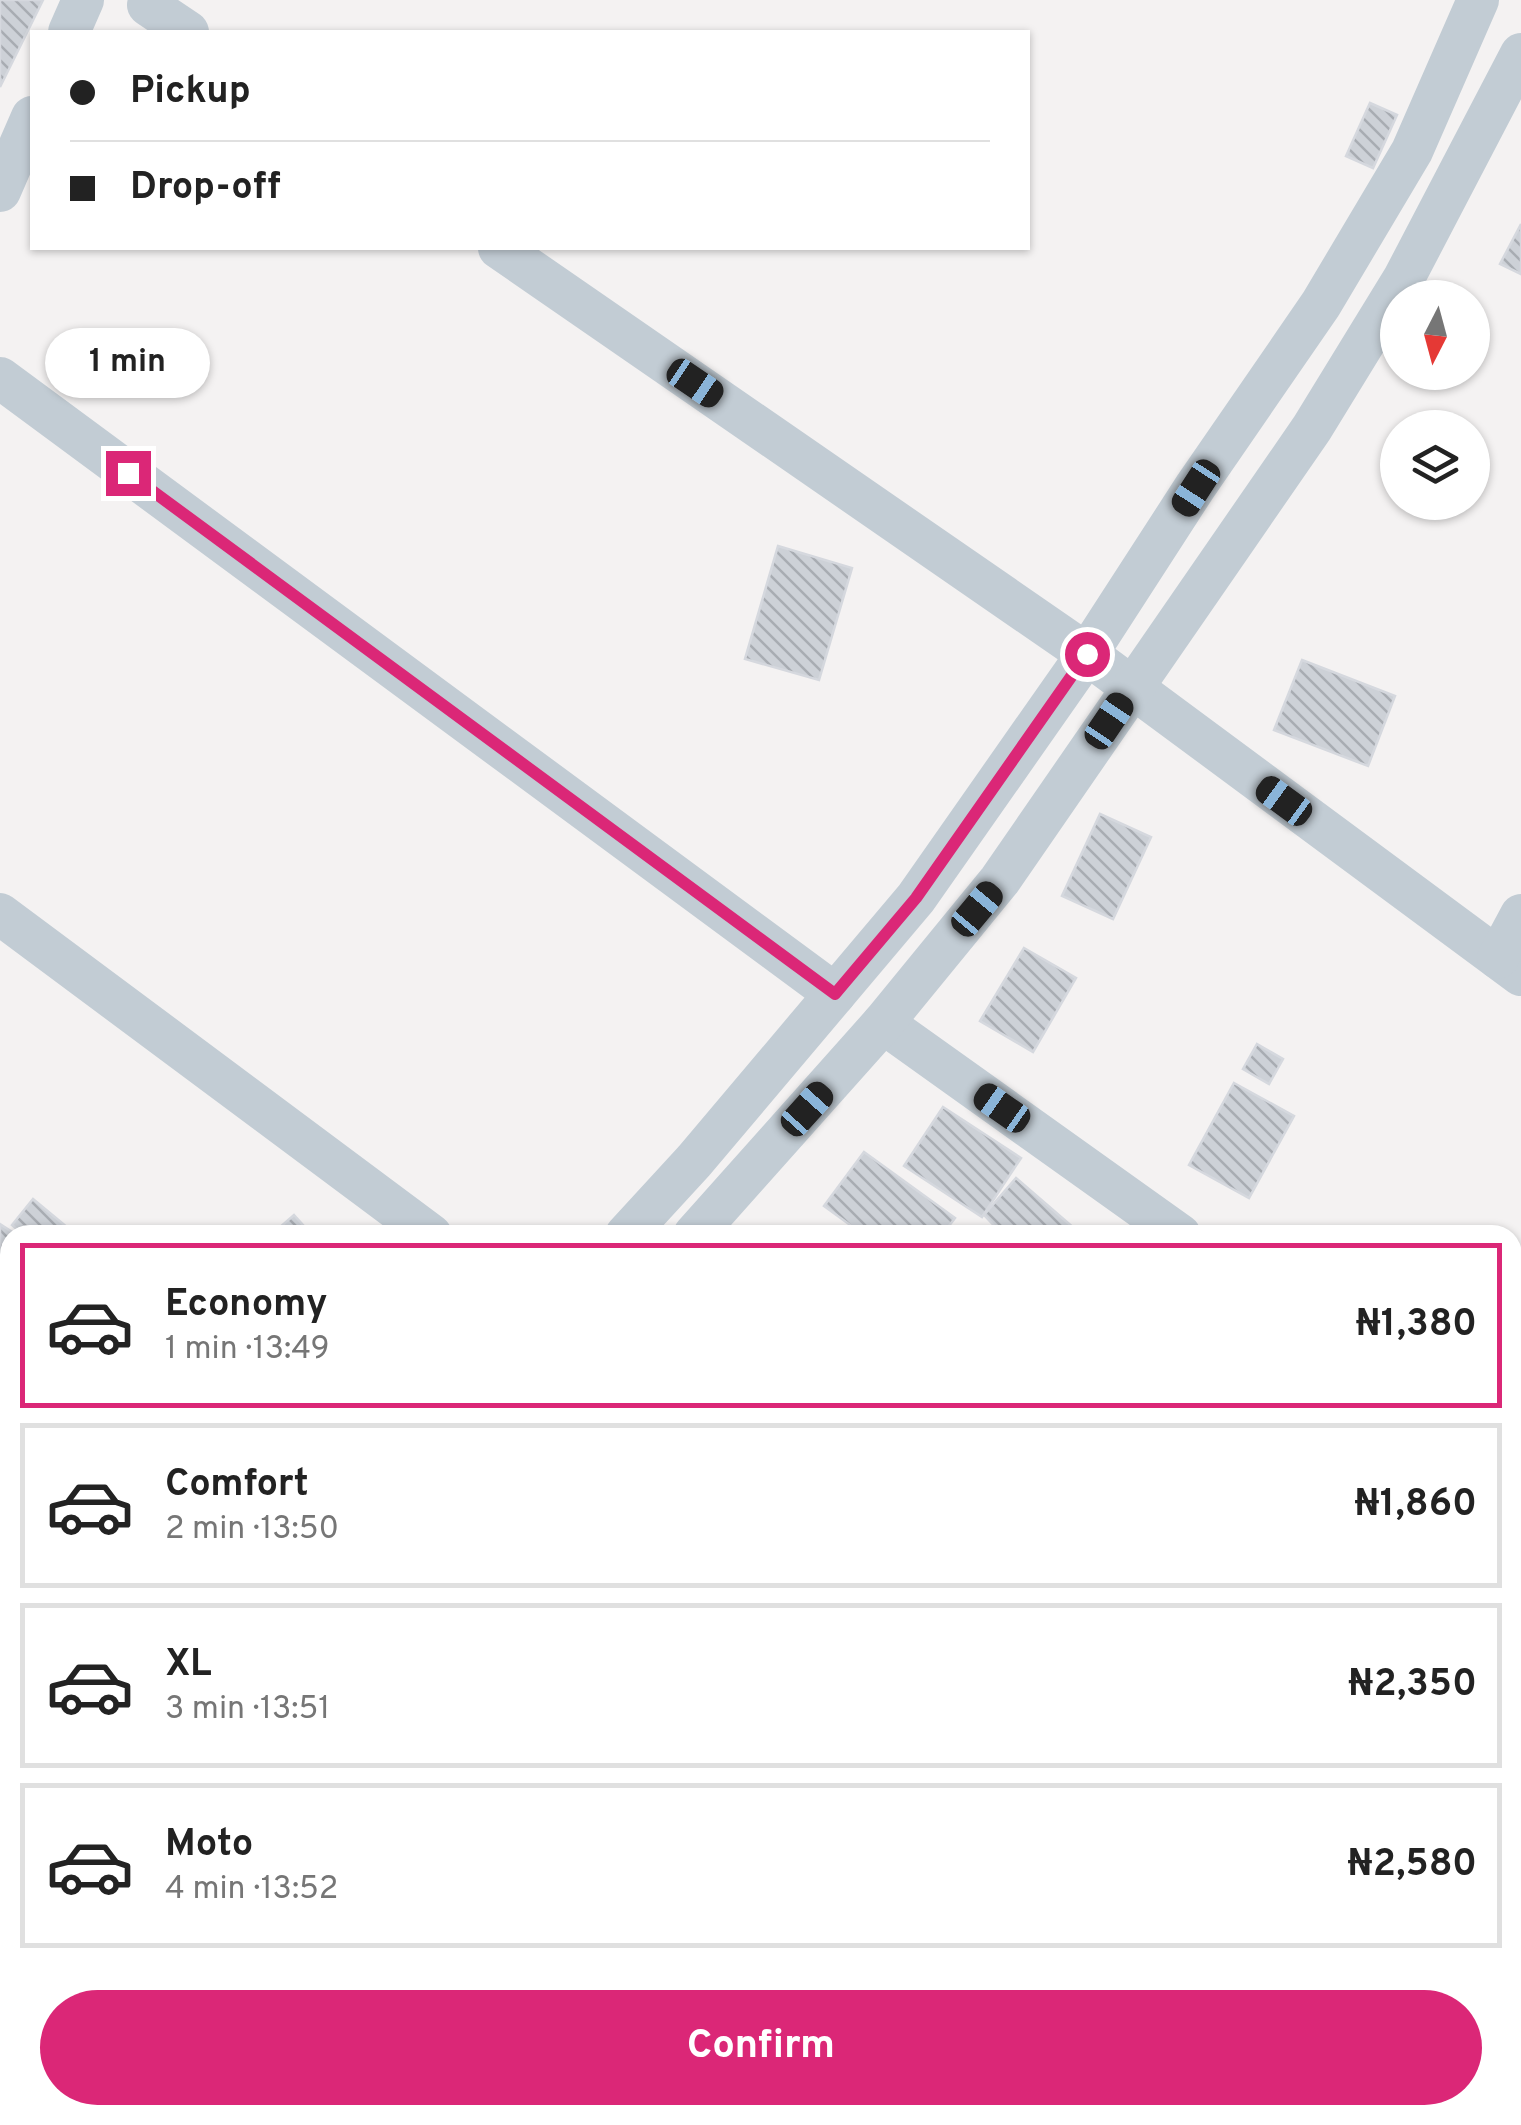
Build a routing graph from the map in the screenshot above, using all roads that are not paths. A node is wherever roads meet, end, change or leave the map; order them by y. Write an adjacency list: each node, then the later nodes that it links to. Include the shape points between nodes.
1 (83, 0): 4 (street)
2 (1478, 0): 10 (street, via 1412,151)
3 (148, 5): 5 (street)
4 (70, 30)
5 (185, 30)
6 (1521, 54): 11 (street)
7 (30, 122): 8 (street)
8 (0, 192)
9 (502, 250): 13 (street)
10 (1321, 304): 11 (street); 13 (street)
11 (1366, 340): 14 (street)
12 (0, 378): 18 (street)
13 (1087, 654): 14 (street); 18 (street, via 916,898)
14 (1131, 689): 17 (street); 19 (street, via 1000,880)
15 (0, 914): 22 (street)
16 (1521, 915): 17 (street)
17 (1509, 966)
18 (835, 994): 20 (street)
19 (883, 1023): 21 (street); 25 (street)
20 (694, 1160): 21 (street); 23 (street)
21 (730, 1194): 24 (street)
22 (418, 1225)
23 (635, 1225)
24 (703, 1225)
25 (1166, 1225)

